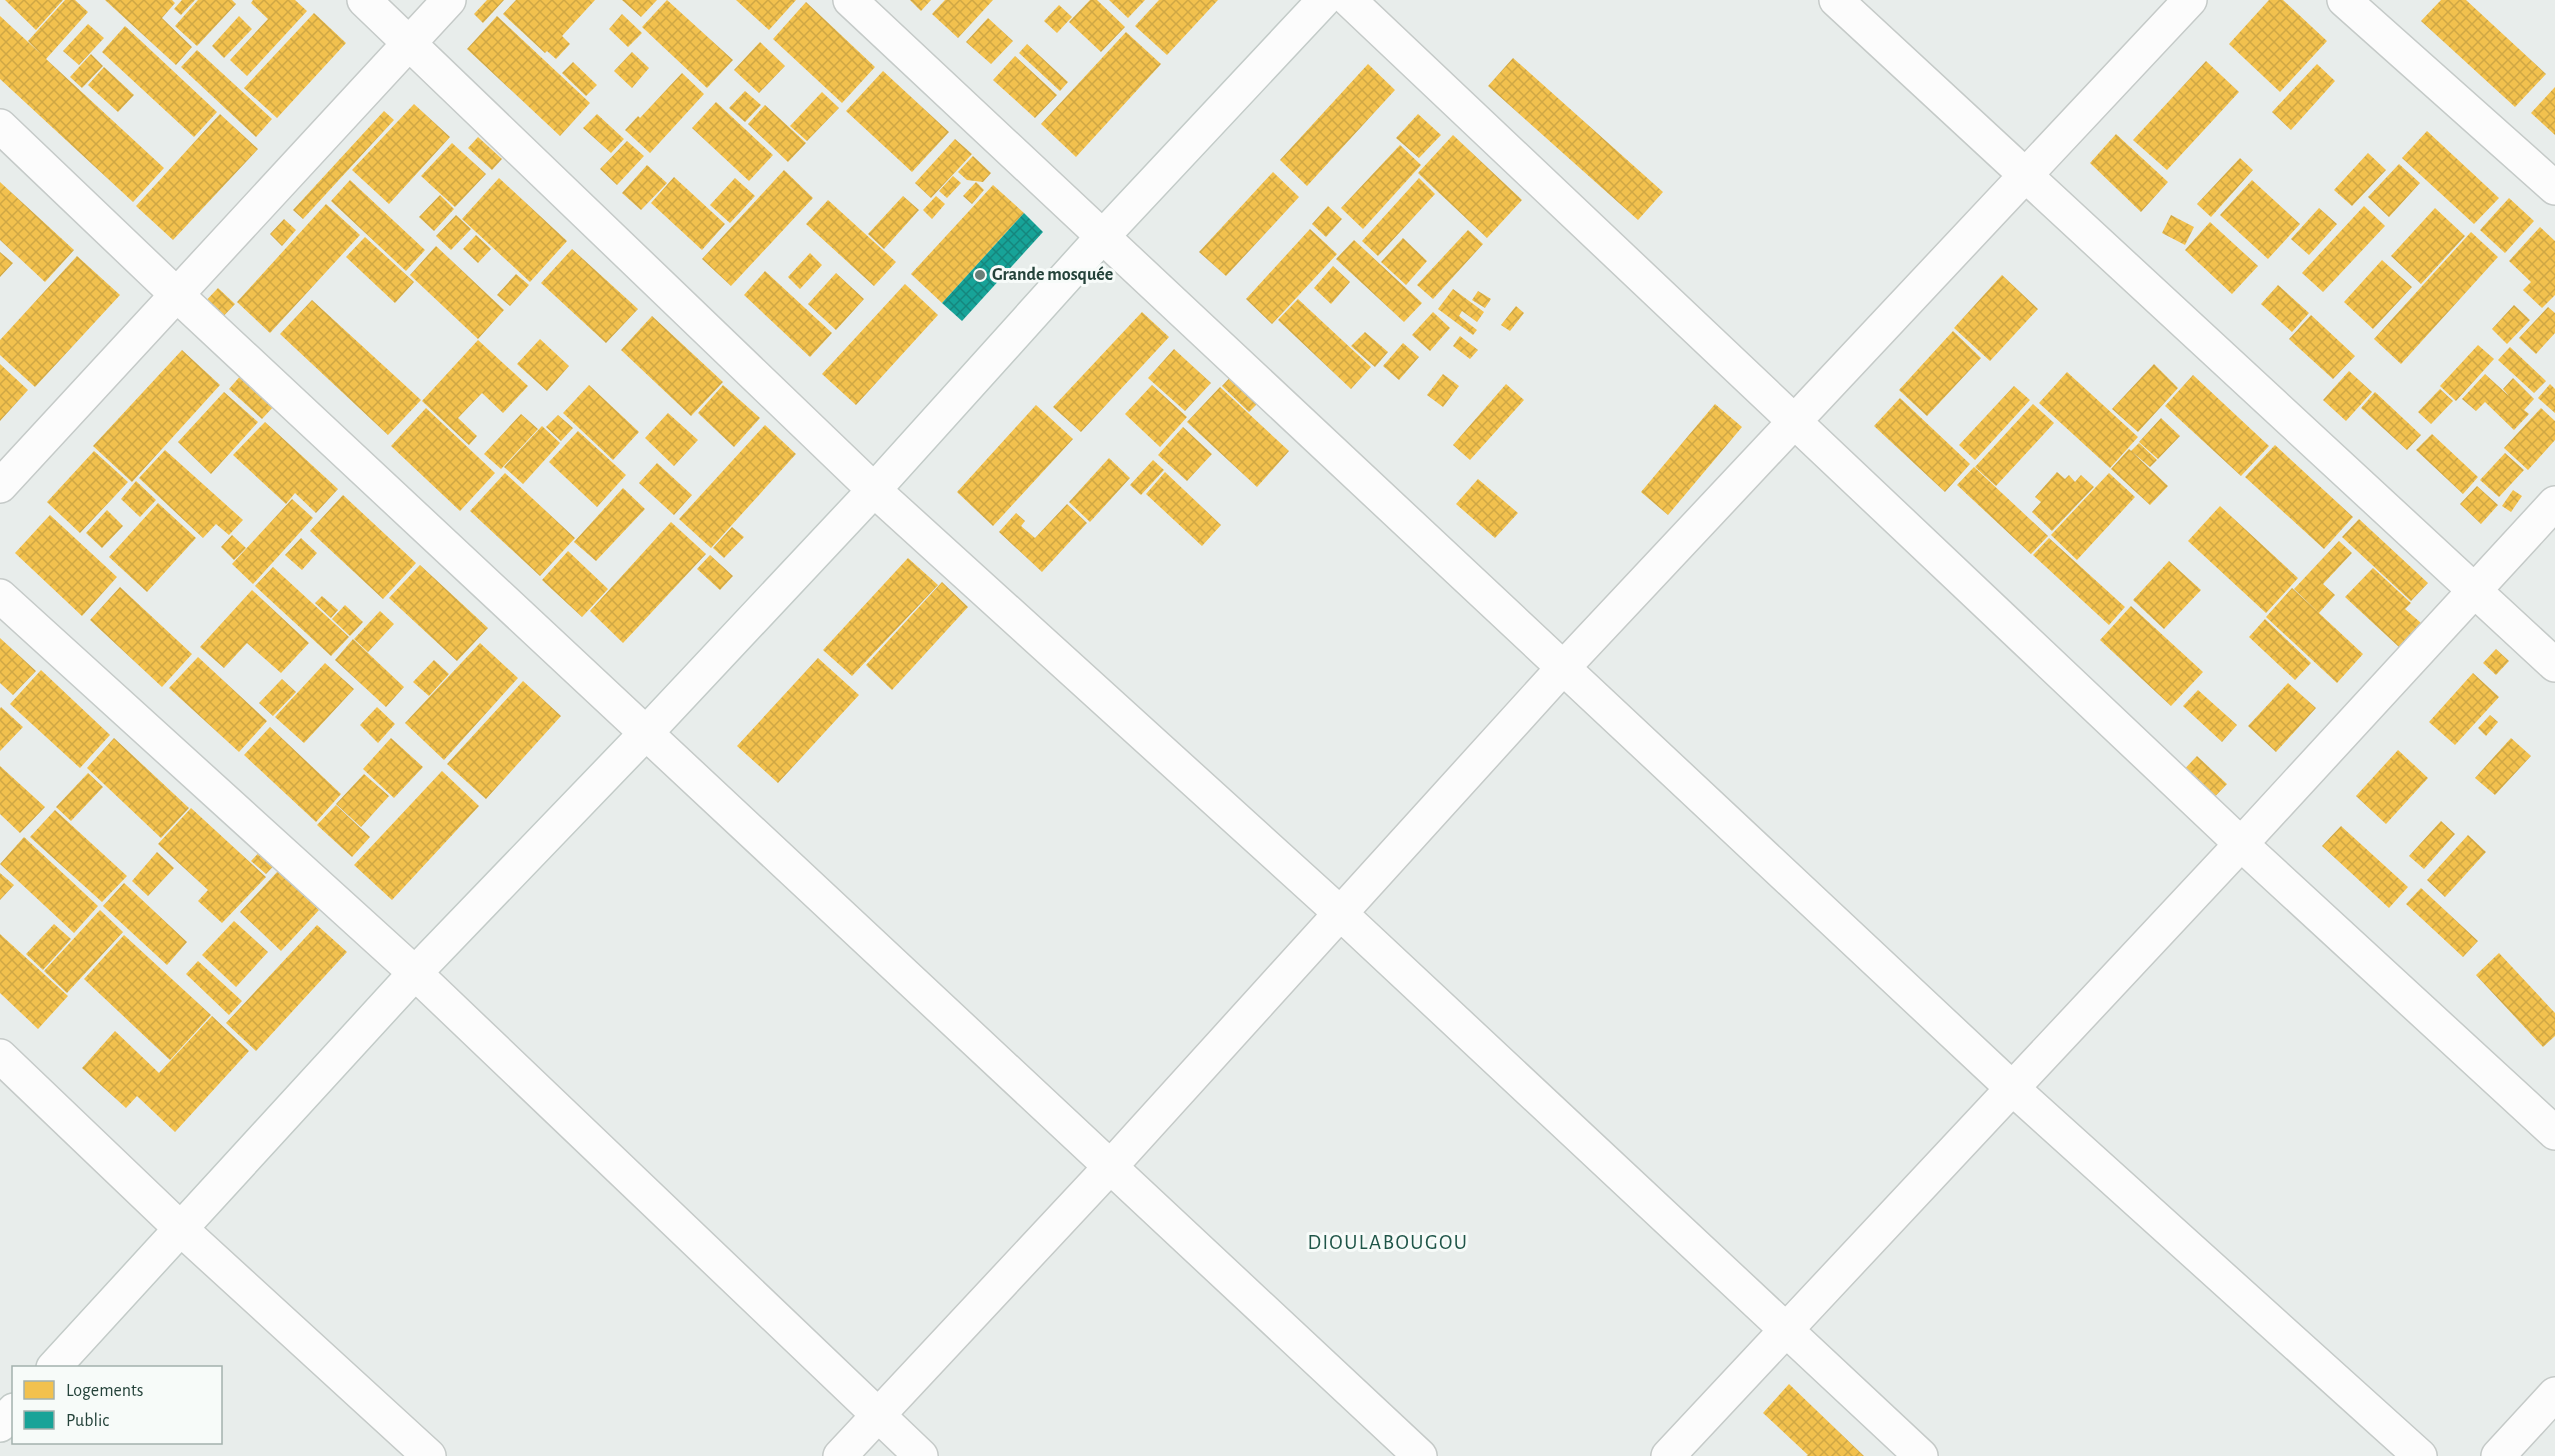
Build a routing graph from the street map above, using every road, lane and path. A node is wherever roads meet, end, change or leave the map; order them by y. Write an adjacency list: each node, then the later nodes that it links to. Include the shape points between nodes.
1 (364, 0): 9 (street)
2 (449, 0): 9 (street)
3 (850, 0): 13 (street)
4 (1324, 0): 13 (street)
5 (1349, 0): 15 (street)
6 (1836, 0): 11 (street)
7 (2190, 0): 11 (street)
8 (2344, 0): 12 (street)
9 (409, 42): 14 (street); 17 (street)
10 (0, 126): 14 (street)
11 (2024, 176): 15 (street); 19 (street)
12 (2555, 188)
13 (1103, 236): 17 (street); 22 (street)
14 (177, 295): 16 (street); 23 (street)
15 (1794, 423): 22 (street); 24 (street)
16 (0, 486)
17 (874, 490): 23 (street); 25 (street)
18 (2555, 503): 19 (street)
19 (2474, 589): 21 (street); 24 (street)
20 (0, 596): 26 (street)
21 (2555, 665)
22 (1562, 669): 25 (street); 28 (street)
23 (646, 733): 26 (street); 30 (street)
24 (2241, 844): 28 (street); 29 (street)
25 (1340, 913): 30 (street); 32 (street)
26 (415, 973): 31 (street); 36 (street)
27 (0, 1056): 31 (street)
28 (2012, 1088): 32 (street); 44 (street)
29 (2555, 1133)
30 (1111, 1167): 36 (street); 41 (street)
31 (182, 1230): 33 (street); 38 (street)
32 (1786, 1331): 42 (street); 43 (street)
33 (55, 1366)
34 (2555, 1394): 45 (street)
35 (12, 1412): 37 (street)
36 (878, 1415): 39 (street); 40 (street)
37 (0, 1425)
38 (429, 1456)
39 (840, 1456)
40 (921, 1456)
41 (1420, 1456)
42 (1668, 1456)
43 (1921, 1456)
44 (2420, 1456)
45 (2498, 1456)

